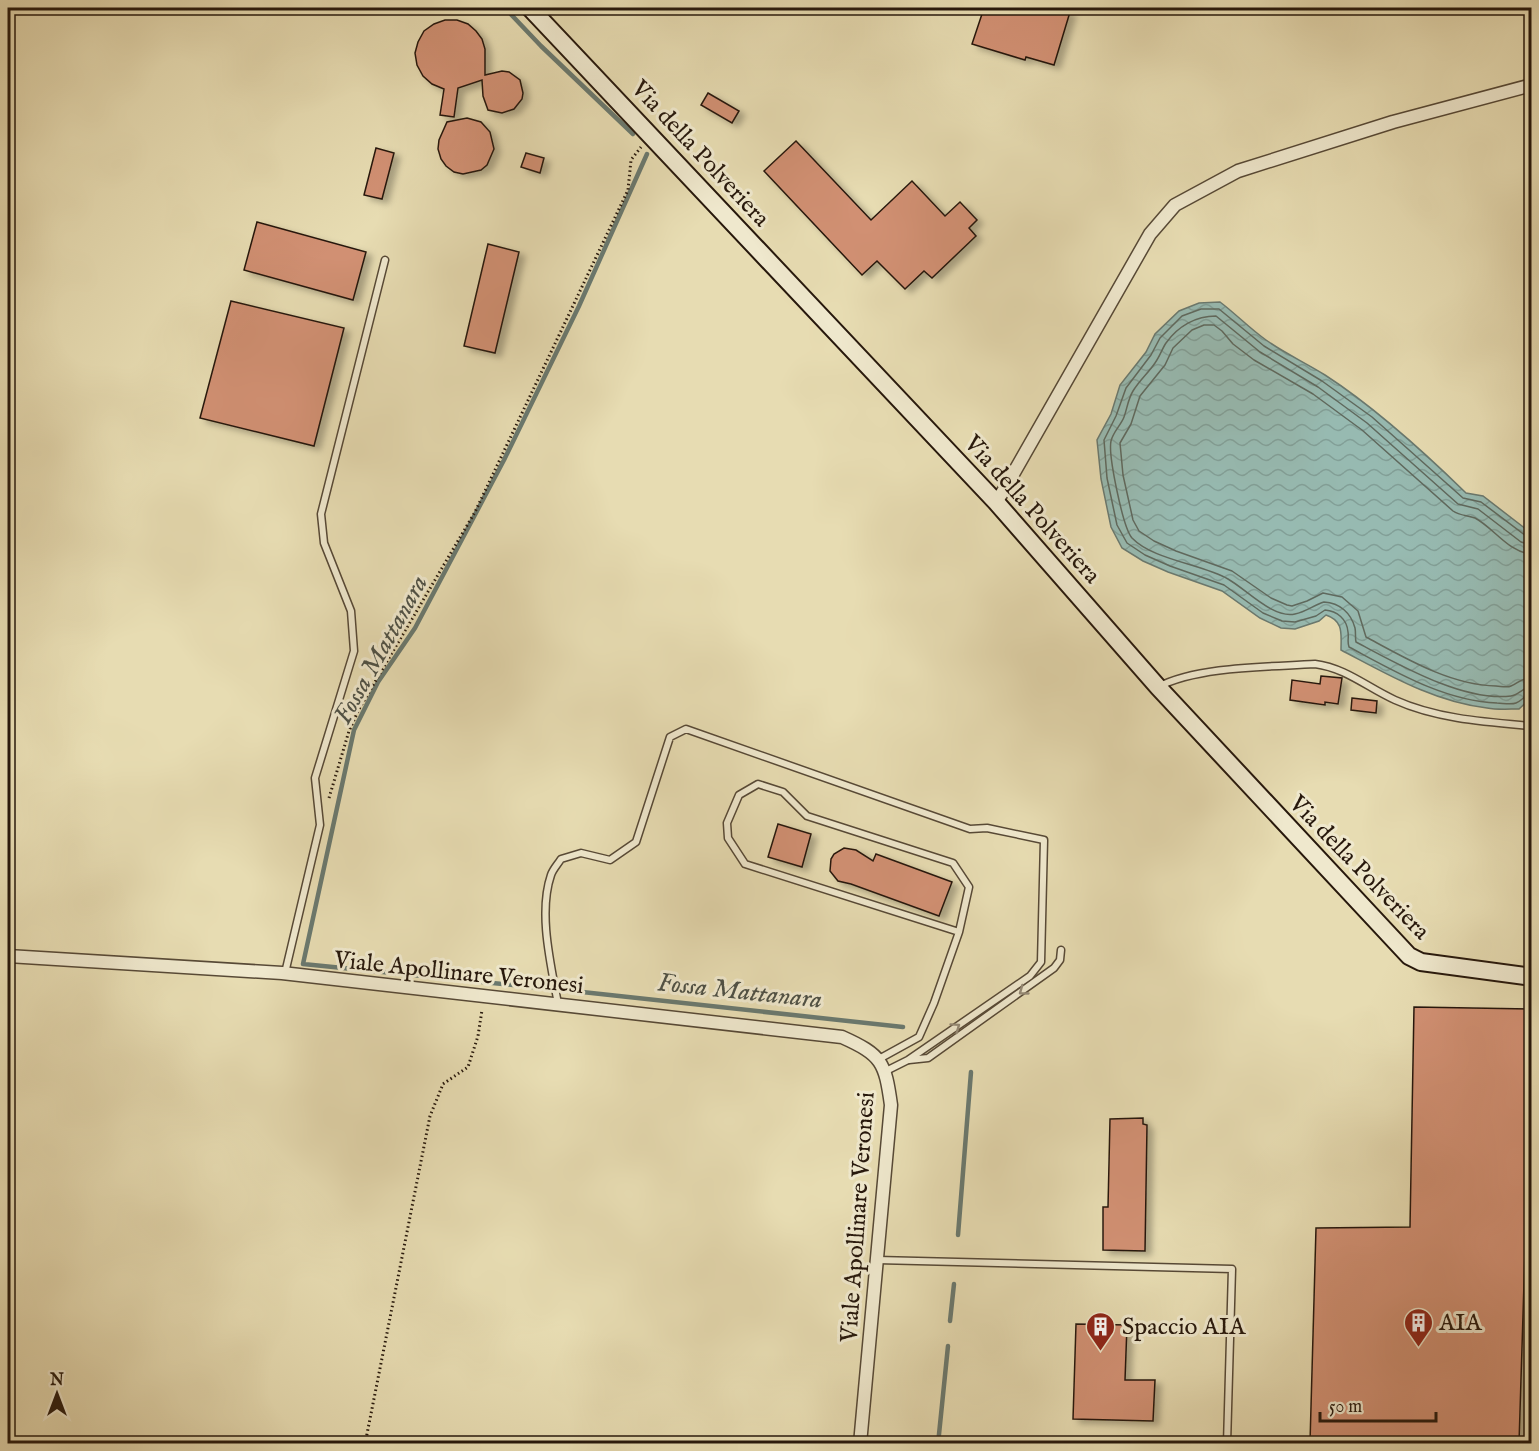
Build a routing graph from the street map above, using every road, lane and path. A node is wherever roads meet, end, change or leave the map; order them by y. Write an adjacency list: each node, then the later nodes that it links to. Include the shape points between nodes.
1 (530, 8): 3 (street, Via della Polveriera)
2 (1532, 85): 5 (street, via 1393,122 1238,171 1174,206 1150,234)
3 (651, 135): 5 (street, Via della Polveriera); 8 (path, via 630,160 628,190 475,512 359,709)
4 (385, 260): 8 (lane, via 321,514 324,543 351,611 354,651 315,778)
5 (996, 502): 6 (street, Via della Polveriera)
6 (1158, 687): 7 (lane, via 1196,673 1315,664 1332,666 1396,701 1454,718); 13 (street, Via della Polveriera, via 1412,959)
7 (1532, 726)
8 (320, 825): 12 (lane)
9 (959, 932): 9 (lane, via 969,886 952,863 807,816 783,792 758,784 739,795 727,823 728,838 745,864); 16 (lane, via 919,1037)
10 (1061, 950): 17 (lane, one-way to 17, via 1054,968 928,1058)
11 (8, 956): 12 (street, Viale Apollinare Veronesi)
12 (285, 974): 14 (street, Viale Apollinare Veronesi)
13 (1532, 977)
14 (485, 996): 15 (street, Viale Apollinare Veronesi); 20 (path, via 468,1067 443,1084 430,1116)
15 (558, 1005): 16 (street, Viale Apollinare Veronesi, via 842,1037 865,1047); 17 (lane, one-way to 15, via 1030,976 1041,962 1044,840 987,828 970,829 686,729 670,736 636,842 610,860 581,853 561,859 551,874 546,902 548,944)
16 (879, 1059): 18 (street, Viale Apollinare Veronesi)
17 (908, 1060): 18 (lane)
18 (884, 1072): 19 (street, Viale Apollinare Veronesi, via 891,1105)
19 (877, 1260): 21 (street, Viale Apollinare Veronesi); 22 (lane, via 1232,1269)
20 (365, 1443)
21 (860, 1443)
22 (1227, 1443)

